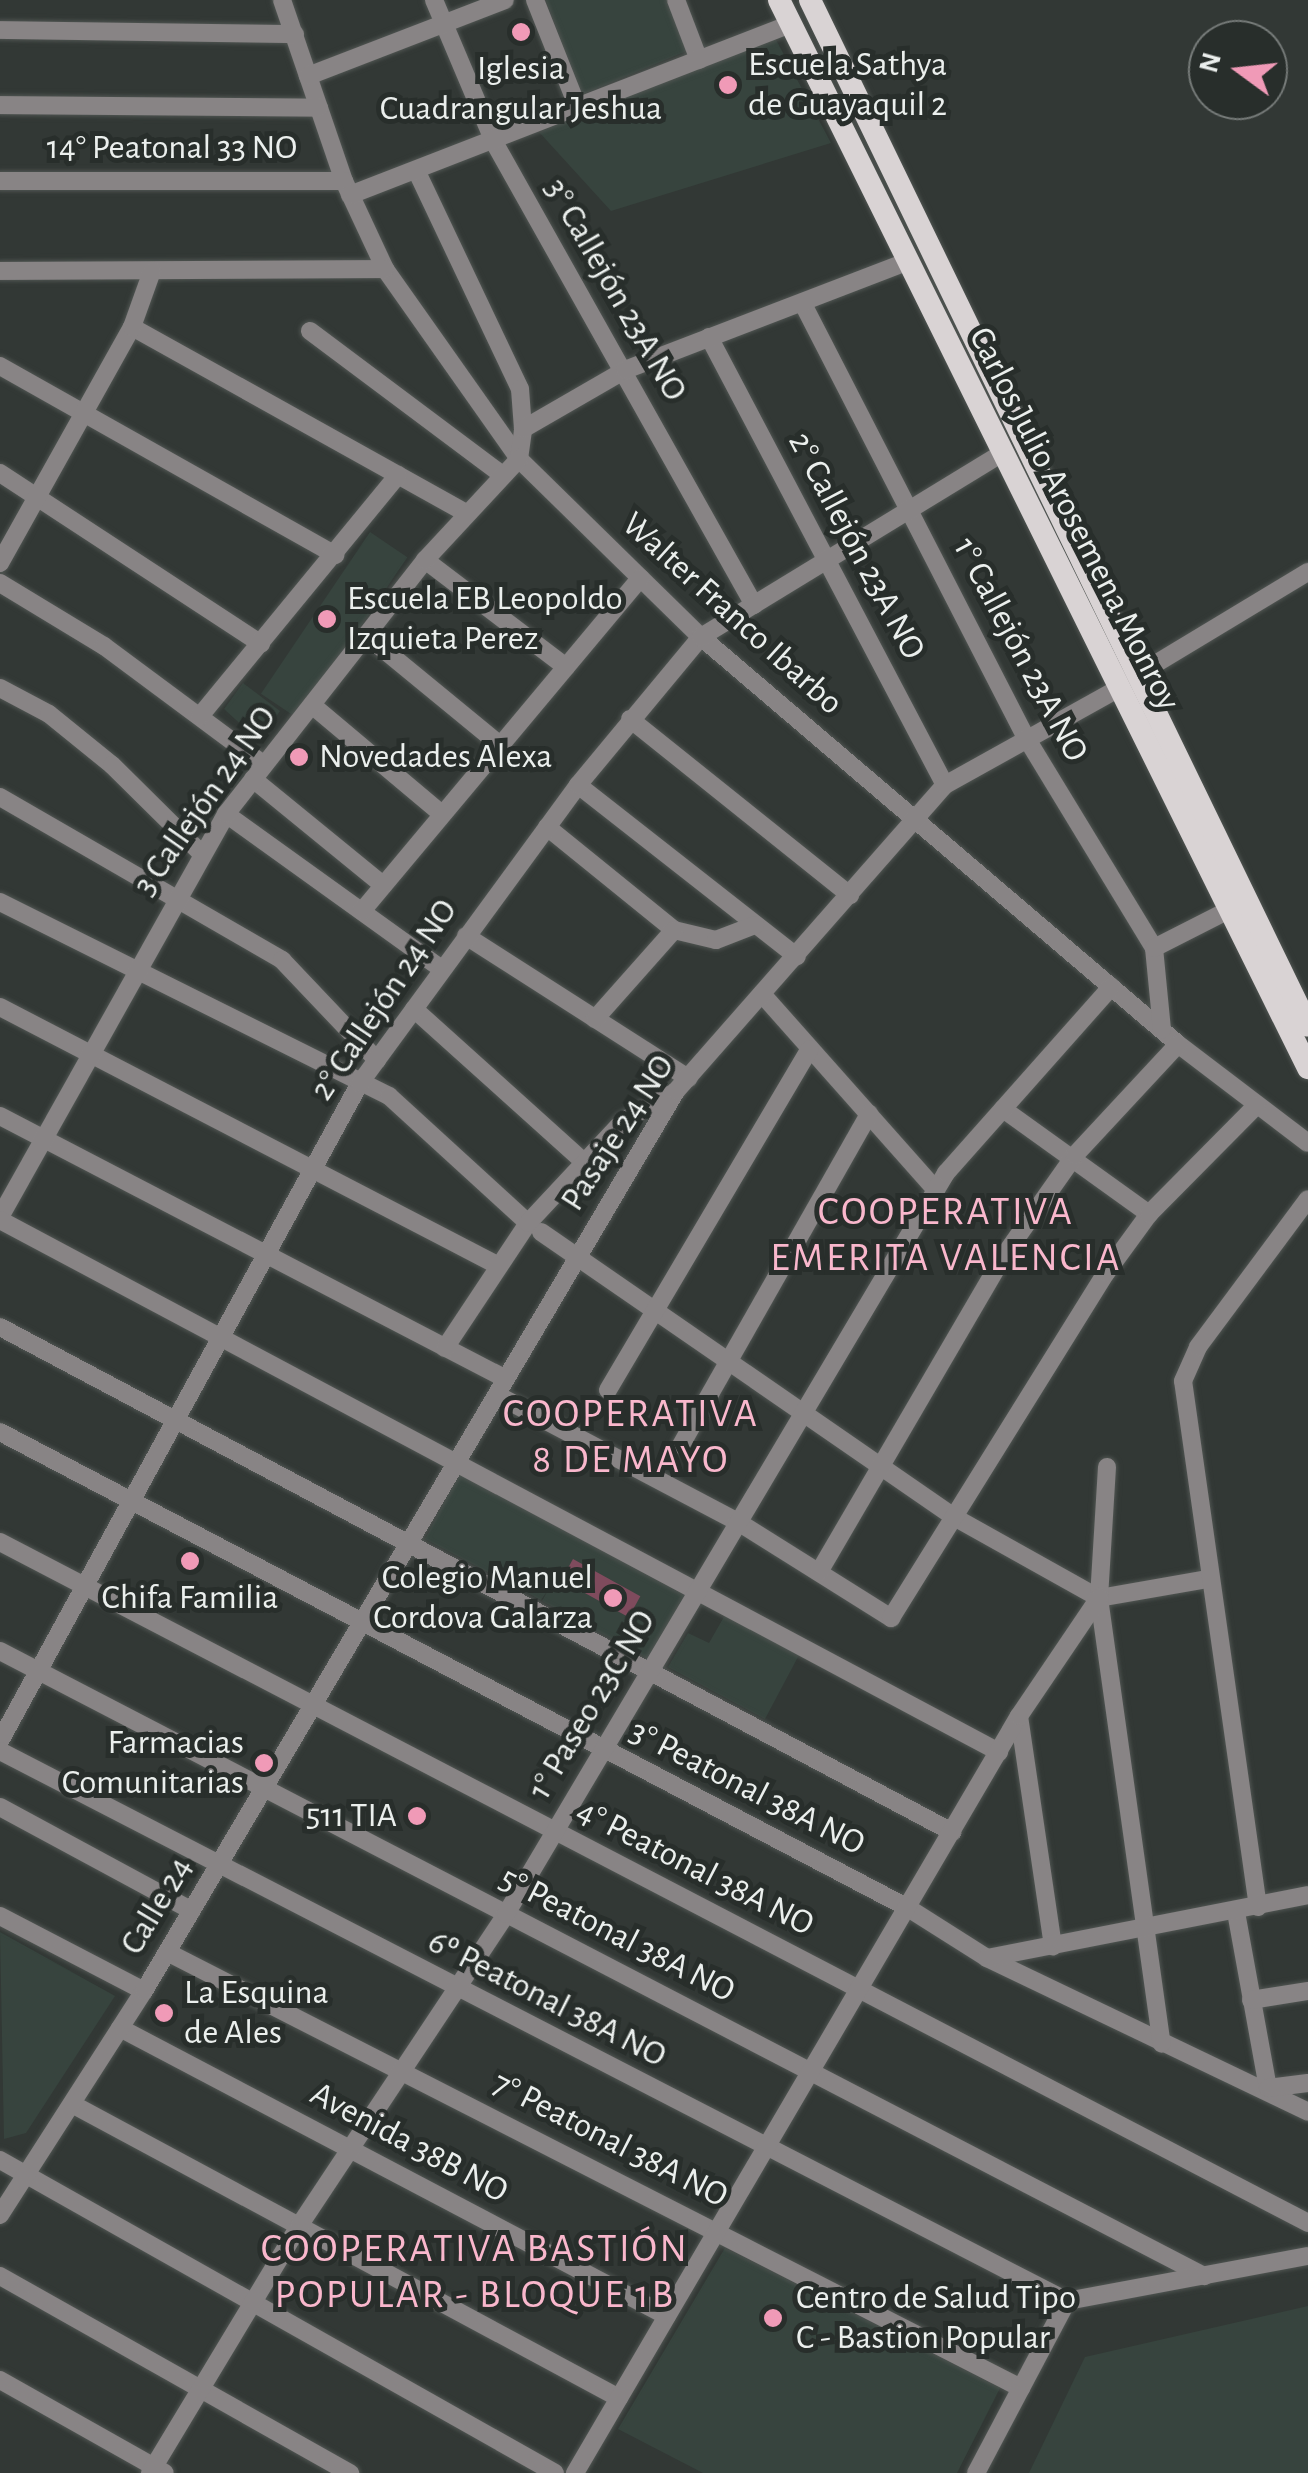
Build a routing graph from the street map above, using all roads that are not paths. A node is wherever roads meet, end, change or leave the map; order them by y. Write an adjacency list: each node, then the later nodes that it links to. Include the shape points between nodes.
1 (282, 0): 11 (street, Walter Franco Ibarbo)
2 (434, 0): 8 (street, 3° Callejón 23A NO)
3 (505, 0): 8 (street)
4 (535, 0): 16 (street)
5 (676, 0): 12 (street)
6 (779, 0): 9 (main road, Carlos Julio Arosemena Monroy)
7 (810, 0): 53 (main road, Carlos Julio Arosemena Monroy)
8 (444, 24): 13 (street); 17 (street, 3° Callejón 23A NO)
9 (790, 24): 12 (street, 14° Peatonal 33 NO); 21 (main road, Carlos Julio Arosemena Monroy)
10 (0, 30): 11 (street)
11 (295, 34): 13 (street, Walter Franco Ibarbo)
12 (699, 60): 16 (street, 14° Peatonal 33 NO)
13 (308, 76): 15 (street, Walter Franco Ibarbo)
14 (0, 105): 15 (street)
15 (319, 108): 20 (street, Walter Franco Ibarbo)
16 (578, 108): 17 (street, 14° Peatonal 33 NO)
17 (494, 142): 18 (street, 14° Peatonal 33 NO); 30 (street, 3° Callejón 23A NO)
18 (417, 172): 20 (street, 14° Peatonal 33 NO); 32 (street, via 520,390)
19 (0, 181): 20 (street, 14° Peatonal 33 NO)
20 (347, 188): 22 (street, Walter Franco Ibarbo)
21 (906, 262): 25 (street); 33 (main road, Carlos Julio Arosemena Monroy)
22 (385, 269): 24 (street); 34 (street, Walter Franco Ibarbo)
23 (0, 271): 24 (street)
24 (152, 272): 26 (street)
25 (803, 304): 28 (street); 39 (street, 1° Callejón 23A NO)
26 (132, 328): 31 (street); 37 (street)
27 (310, 331): 36 (street)
28 (709, 337): 30 (street); 43 (street, 2° Callejón 23A NO)
29 (0, 366): 31 (street)
30 (625, 370): 32 (street); 48 (street, 3° Callejón 23A NO)
31 (88, 409): 38 (street); 41 (street)
32 (523, 428): 34 (street)
33 (1002, 453): 39 (street, 2° Callejón 24 NO); 55 (main road, Carlos Julio Arosemena Monroy)
34 (518, 459): 36 (street, 3 Callejón 24 NO); 46 (street, Walter Franco Ibarbo)
35 (0, 473): 38 (street)
36 (500, 473): 40 (street, 3 Callejón 24 NO)
37 (398, 475): 40 (street); 41 (street)
38 (39, 494): 44 (street); 51 (street)
39 (909, 510): 43 (street, 2° Callejón 24 NO); 59 (street, 1° Callejón 23A NO)
40 (466, 513): 42 (street, 3 Callejón 24 NO)
41 (335, 555): 51 (street)
42 (425, 560): 49 (street, 3 Callejón 24 NO); 52 (street)
43 (827, 560): 48 (street, 2° Callejón 24 NO); 63 (street, 2° Callejón 23A NO)
44 (0, 562)
45 (1308, 572): 53 (street)
46 (640, 578): 50 (street, Walter Franco Ibarbo); 52 (street)
47 (0, 583): 57 (street)
48 (754, 605): 50 (street, 2° Callejón 24 NO)
49 (366, 635): 56 (street, 3 Callejón 24 NO); 60 (street)
50 (701, 638): 58 (street, 2° Callejón 24 NO); 67 (street, Walter Franco Ibarbo)
51 (261, 644): 57 (street)
52 (566, 666): 60 (street)
53 (1145, 678): 55 (main road); 88 (main road, Carlos Julio Arosemena Monroy)
54 (0, 688): 69 (street, via 49,714 112,764)
55 (1122, 693): 59 (street, Pasaje 24 NO); 74 (main road, Carlos Julio Arosemena Monroy)
56 (312, 704): 61 (street, 3 Callejón 24 NO); 66 (street)
57 (200, 716): 61 (street)
58 (630, 720): 62 (street, 2° Callejón 24 NO); 72 (street)
59 (1027, 739): 63 (street, Pasaje 24 NO); 79 (street, 1° Callejón 23A NO)
60 (500, 746): 66 (street)
61 (258, 772): 65 (street, 3 Callejón 24 NO); 70 (street)
62 (578, 785): 68 (street, 2° Callejón 24 NO); 76 (street)
63 (945, 785): 67 (street, Pasaje 24 NO)
64 (0, 797): 71 (street)
65 (226, 814): 69 (street, 3 Callejón 24 NO); 75 (street)
66 (442, 814): 70 (street)
67 (917, 818): 72 (street, Pasaje 24 NO); 83 (street, Walter Franco Ibarbo)
68 (546, 827): 77 (street); 78 (street, 2° Callejón 24 NO)
69 (201, 852): 71 (street, 3 Callejón 24 NO)
70 (383, 884): 75 (street)
71 (174, 895): 82 (street, 3 Callejón 24 NO); 93 (street, via 282,960)
72 (850, 895): 80 (street, Pasaje 24 NO)
73 (0, 902): 82 (street)
74 (1231, 908): 79 (street); 94 (main road, Carlos Julio Arosemena Monroy)
75 (362, 912): 81 (street)
76 (755, 926): 77 (street, via 716,940); 80 (street)
77 (674, 930): 87 (street)
78 (466, 936): 81 (street, 2° Callejón 24 NO); 87 (street)
79 (1154, 948): 89 (street, 1° Callejón 23A NO)
80 (797, 957): 84 (street, Pasaje 24 NO)
81 (442, 970): 86 (street, 2° Callejón 24 NO)
82 (134, 973): 92 (street, 3 Callejón 24 NO); 95 (street)
83 (1111, 987): 89 (street, Walter Franco Ibarbo); 98 (street, 1° Paseo 23C NO)
84 (762, 994): 91 (street); 96 (street, Pasaje 24 NO)
85 (0, 1007): 92 (street)
86 (414, 1009): 93 (street, 2° Callejón 24 NO); 104 (street)
87 (594, 1019): 96 (street)
88 (1308, 1026)
89 (1162, 1030): 90 (street, Walter Franco Ibarbo)
90 (1178, 1044): 97 (street, Walter Franco Ibarbo); 103 (street)
91 (810, 1048): 99 (street); 114 (street)
92 (91, 1055): 101 (street, 3 Callejón 24 NO); 105 (street)
93 (377, 1060): 95 (street, 2° Callejón 24 NO)
94 (1308, 1068)
95 (360, 1082): 105 (street, 2° Callejón 24 NO); 110 (street, via 389,1096)
96 (682, 1085): 104 (street, via 622,1121); 112 (street, Pasaje 24 NO)
97 (1257, 1105): 102 (street, Walter Franco Ibarbo); 108 (street)
98 (1003, 1109): 103 (street); 106 (street, 1° Paseo 23C NO)
99 (869, 1114): 106 (street); 118 (street)
100 (0, 1116): 101 (street)
101 (43, 1140): 109 (street, 3 Callejón 24 NO); 111 (street)
102 (1308, 1143)
103 (1076, 1155): 108 (street); 126 (street, via 1000,1260)
104 (585, 1163): 110 (street)
105 (314, 1167): 111 (street, 2° Callejón 24 NO); 113 (street)
106 (936, 1190): 121 (street, 1° Paseo 23C NO)
107 (1308, 1200): 134 (street, via 1185,1370)
108 (1149, 1214): 129 (street)
109 (0, 1219): 116 (street)
110 (534, 1228): 112 (street); 113 (street)
111 (266, 1255): 116 (street, 2° Callejón 24 NO); 117 (street)
112 (578, 1257): 114 (street); 119 (street, Pasaje 24 NO)
113 (499, 1266): 117 (street)
114 (652, 1307): 118 (street); 120 (street)
115 (0, 1327): 122 (street)
116 (220, 1340): 122 (street, 2° Callejón 24 NO); 125 (street)
117 (445, 1348): 119 (street)
118 (728, 1358): 121 (street); 124 (street)
119 (501, 1387): 125 (street, Pasaje 24 NO); 130 (street)
120 (608, 1390)
121 (806, 1410): 126 (street); 130 (street, 1° Paseo 23C NO)
122 (174, 1422): 128 (street, 2° Callejón 24 NO); 131 (street)
123 (0, 1432): 128 (street, 3° Peatonal 38A NO)
124 (681, 1445)
125 (456, 1464): 131 (street, Pasaje 24 NO); 136 (street)
126 (882, 1466): 129 (street); 133 (street)
127 (1107, 1467): 137 (street)
128 (130, 1503): 135 (street, 2° Callejón 24 NO); 138 (street, 3° Peatonal 38A NO)
129 (954, 1517): 133 (street, via 891,1618); 137 (street)
130 (738, 1522): 133 (street); 136 (street, 1° Paseo 23C NO)
131 (411, 1539): 138 (street, Pasaje 24 NO); 140 (street)
132 (0, 1542): 135 (street, 4° Peatonal 38A NO)
133 (819, 1572)
134 (1208, 1580): 137 (street); 154 (street)
135 (83, 1588): 141 (street, 2° Callejón 24 NO); 142 (street, 4° Peatonal 38A NO)
136 (697, 1592): 140 (street, 1° Paseo 23C NO); 147 (street)
137 (1099, 1598): 143 (street); 160 (street)
138 (361, 1624): 142 (street, Calle 24); 145 (street, 3° Peatonal 38A NO)
139 (0, 1651): 141 (street, 5° Peatonal 38A NO)
140 (651, 1669): 145 (street, 1° Paseo 23C NO); 151 (street)
141 (38, 1671): 144 (street, 2° Callejón 24 NO); 148 (street, 5° Peatonal 38A NO)
142 (312, 1707): 148 (street, Calle 24); 150 (street, 4° Peatonal 38A NO)
143 (1019, 1716): 147 (street); 161 (street)
144 (0, 1740)
145 (603, 1750): 150 (street, 1° Paseo 23C NO); 155 (street, 3° Peatonal 38A NO)
146 (0, 1751): 152 (street, 6º Peatonal 38A NO)
147 (1000, 1752): 151 (street)
148 (264, 1788): 152 (street, Calle 24); 158 (street, 5° Peatonal 38A NO)
149 (0, 1807): 156 (street)
150 (555, 1832): 158 (street, 1° Paseo 23C NO); 164 (street, 4° Peatonal 38A NO)
151 (952, 1832): 155 (street)
152 (219, 1864): 156 (street, Calle 24); 166 (street, 6º Peatonal 38A NO)
153 (1308, 1895): 154 (street)
154 (1258, 1907): 157 (street)
155 (908, 1908): 163 (street, 3° Peatonal 38A NO); 164 (street)
156 (192, 1910): 162 (street, Calle 24)
157 (1236, 1912): 160 (street); 168 (street)
158 (506, 1914): 166 (street, 1° Paseo 23C NO); 172 (street, 5° Peatonal 38A NO)
159 (0, 1916): 165 (street)
160 (1149, 1930): 161 (street); 170 (street)
161 (1053, 1947): 163 (street)
162 (167, 1952): 165 (street, Calle 24); 171 (street, 7° Peatonal 38A NO)
163 (987, 1958): 170 (street, 3° Peatonal 38A NO)
164 (860, 1990): 172 (street); 182 (street, 4° Peatonal 38A NO)
165 (144, 1992): 169 (street, Calle 24)
166 (458, 1992): 171 (street, 1° Paseo 23C NO); 177 (street, 6º Peatonal 38A NO)
167 (1308, 1992): 168 (street)
168 (1251, 2000): 174 (street)
169 (120, 2028): 175 (street, Calle 24); 178 (street, Avenida 38B NO)
170 (1162, 2044): 174 (street, 3° Peatonal 38A NO)
171 (403, 2071): 178 (street, 1° Paseo 23C NO); 184 (street, 7° Peatonal 38A NO)
172 (811, 2072): 177 (street); 187 (street, 5° Peatonal 38A NO)
173 (1308, 2083): 174 (street)
174 (1268, 2088): 176 (street, 3° Peatonal 38A NO)
175 (72, 2104): 180 (street, Calle 24); 183 (street)
176 (1308, 2112)
177 (767, 2147): 184 (street); 188 (street, 6º Peatonal 38A NO)
178 (350, 2149): 183 (street, 1° Paseo 23C NO); 190 (street, Avenida 38B NO)
179 (0, 2160): 180 (street)
180 (26, 2175): 181 (street, Calle 24); 189 (street)
181 (0, 2215)
182 (1308, 2223)
183 (299, 2226): 189 (street, 1° Paseo 23C NO); 194 (street)
184 (717, 2231): 190 (street); 193 (street, 7° Peatonal 38A NO)
185 (1308, 2256): 187 (street)
186 (0, 2276): 192 (street)
187 (1204, 2276): 188 (street)
188 (1067, 2301): 193 (street)
189 (252, 2303): 192 (street, 1° Paseo 23C NO); 197 (street)
190 (667, 2316): 194 (street)
191 (0, 2380): 195 (street)
192 (200, 2388): 195 (street, 1° Paseo 23C NO); 196 (street)
193 (1021, 2388): 199 (street)
194 (619, 2398): 198 (street)
195 (156, 2471)
196 (350, 2473)
197 (555, 2473)
198 (575, 2473)
199 (976, 2473)

